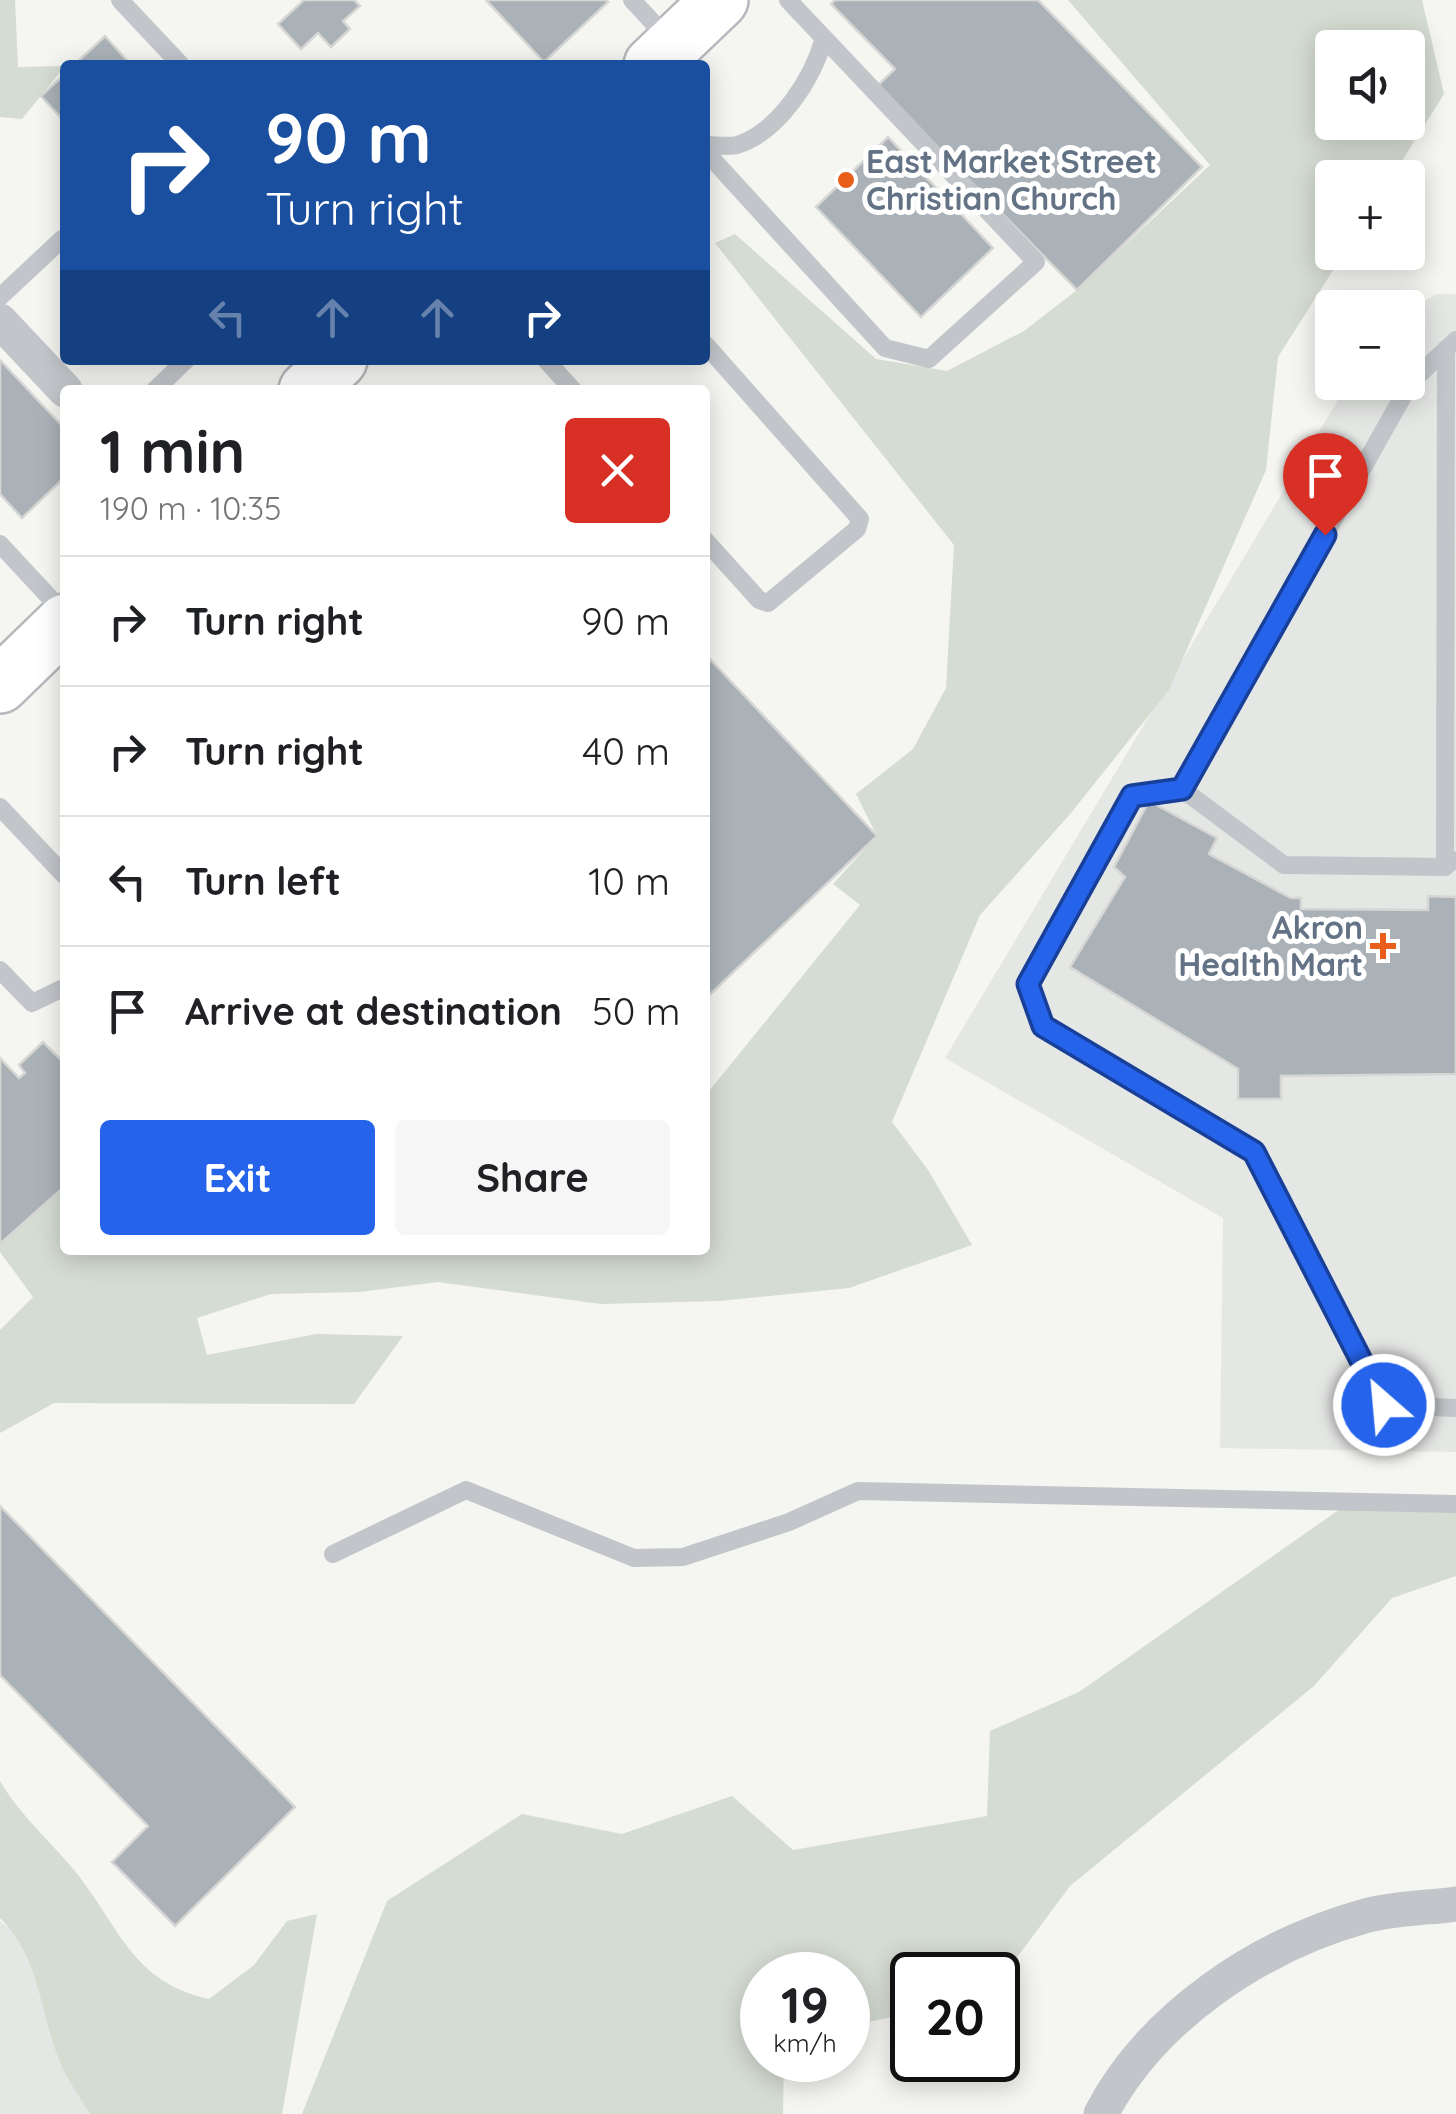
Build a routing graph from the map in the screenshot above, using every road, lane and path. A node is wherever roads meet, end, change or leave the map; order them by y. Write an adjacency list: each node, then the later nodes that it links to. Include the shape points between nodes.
1 (120, 0): 7 (lane)
2 (632, 0): 6 (lane)
3 (720, 0): 6 (main road)
4 (788, 0): 5 (lane)
5 (824, 38): 8 (lane, via 815,70 782,114 737,145); 9 (lane, via 1036,262 930,359 885,348)
6 (663, 55)
7 (176, 60)
8 (710, 148)
9 (710, 154)
10 (60, 241): 11 (lane)
11 (0, 297)
12 (0, 321): 17 (street)
13 (1451, 344): 25 (lane, via 1411,382); 27 (lane)
14 (710, 350): 21 (lane, via 860,520 768,602)
15 (181, 365): 18 (lane)
16 (335, 365): 19 (main road)
17 (60, 385)
18 (160, 385)
19 (313, 385)
20 (0, 544): 22 (lane)
21 (710, 546)
22 (60, 612)
23 (60, 623): 24 (main road)
24 (0, 685)
25 (1182, 789): 27 (lane, via 1284,864); 31 (lane, via 1132,796 1028,984 1043,1026 1254,1152 1384,1405)
26 (0, 808): 28 (lane)
27 (1451, 862)
28 (60, 871)
29 (0, 970): 30 (lane, via 32,1002)
30 (60, 989)
31 (1456, 1408)
32 (1456, 1504): 33 (lane, via 858,1491 683,1557 634,1558 466,1490)
33 (332, 1554)
34 (1456, 1904): 35 (street, via 1367,1915 1240,1970 1158,2037)
35 (1101, 2114)

